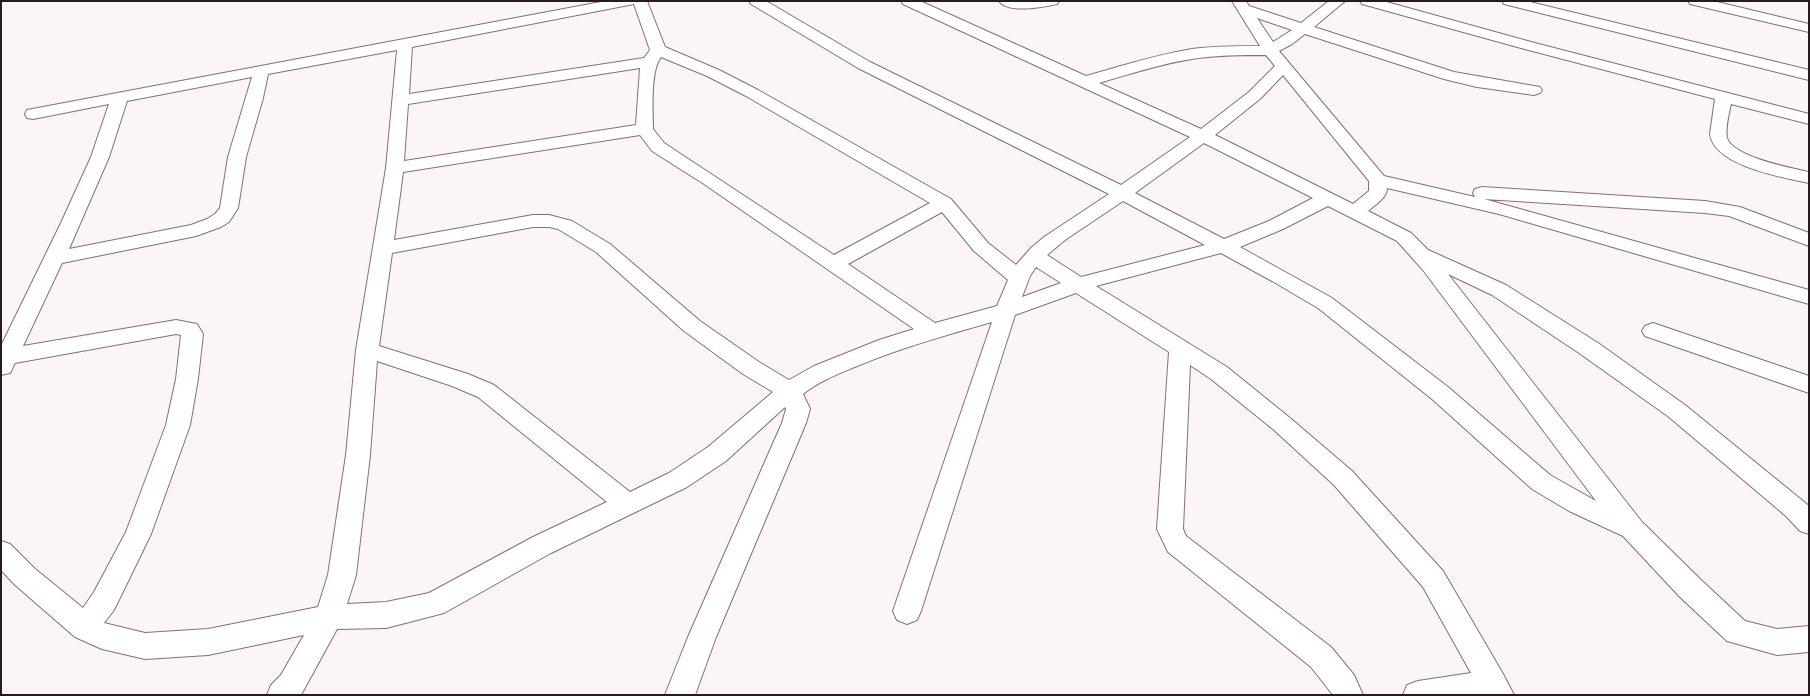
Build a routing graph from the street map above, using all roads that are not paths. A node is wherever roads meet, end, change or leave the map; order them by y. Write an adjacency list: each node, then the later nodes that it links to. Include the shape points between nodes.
1 (629, 1): 14 (street)
2 (640, 1): 16 (street)
3 (756, 1): 32 (street, via 864,65 977,119)
4 (908, 1): 20 (street)
5 (1006, 1): 6 (street, via 1025,5)
6 (1052, 1)
7 (1338, 1): 12 (street)
8 (1509, 1): 19 (street)
9 (1695, 1): 13 (street)
10 (1378, 2): 23 (street, via 1526,45)
11 (1241, 5): 12 (street); 15 (street)
12 (1305, 28): 15 (street); 21 (street, via 1450,76)
13 (1809, 28)
14 (405, 44): 18 (street); 24 (street)
15 (1270, 50): 17 (street); 20 (street, via 1192,54 1149,63)
16 (653, 56): 24 (street); 27 (street, via 647,75); 35 (street, via 713,73)
17 (1283, 66): 28 (street, via 1255,95); 31 (street)
18 (261, 71): 22 (street); 42 (street, via 237,157 230,204 222,218 196,230)
19 (1809, 75)
20 (1084, 82): 28 (street)
21 (1534, 90)
22 (120, 97): 25 (street); 42 (street, via 100,157)
23 (1724, 97): 26 (street); 30 (street, via 1718,140 1726,151 1758,164)
24 (400, 100): 29 (street)
25 (33, 114)
26 (1809, 119)
27 (644, 129): 29 (street); 43 (street, via 658,147)
28 (1203, 136): 32 (street); 34 (street)
29 (395, 168): 39 (street)
30 (1809, 178)
31 (1378, 180): 33 (street); 36 (street, via 1378,193)
32 (1121, 193): 38 (street); 41 (street, via 1081,222 1060,233)
33 (1441, 194): 37 (street, via 1470,192 1705,207 1732,211); 46 (street, via 1504,209)
34 (1328, 198): 36 (street); 38 (street, via 1276,225)
35 (944, 203): 43 (street); 44 (street, via 981,247)
36 (1355, 212): 40 (street, via 1404,237)
37 (1809, 240)
38 (1225, 246): 45 (street); 57 (street, via 1326,303 1440,393 1541,482 1578,504)
39 (383, 248): 51 (street); 54 (street, via 533,220 558,222 576,230 602,248 692,326)
40 (1421, 254): 56 (street, via 1499,290 1590,350 1677,411); 57 (street)
41 (1035, 257): 44 (street); 45 (street)
42 (54, 258): 52 (street)
43 (832, 264): 48 (street)
44 (1019, 278): 47 (street)
45 (1079, 284): 47 (street); 50 (street)
46 (1809, 297)
47 (1006, 311): 48 (street); 59 (street)
48 (932, 330): 54 (street, via 887,345 822,372)
49 (1653, 332): 53 (street)
50 (1180, 348): 63 (street, via 1219,373 1343,478 1433,579); 66 (street, via 1170,529 1177,544 1321,657 1344,685)
51 (367, 350): 55 (street, via 486,391); 60 (street, via 358,455 342,575)
52 (4, 364): 61 (street, via 176,327 189,330 192,334 178,426 138,534 104,601)
53 (1809, 385)
54 (790, 392): 55 (street, via 717,454 678,480); 65 (street, via 798,409 794,423 702,637)
55 (626, 504): 60 (street, via 542,545 434,604 386,615)
56 (1809, 523)
57 (1633, 530): 62 (street, via 1737,632 1777,642)
58 (1, 552): 61 (street, via 24,576)
59 (907, 611)
60 (329, 617): 61 (street, via 208,642 145,646 102,636); 64 (street, via 291,685)
61 (85, 628)
62 (1809, 639)
63 (1496, 690): 67 (street)
64 (282, 695)
65 (680, 695)
66 (1348, 695)
67 (1418, 695)

